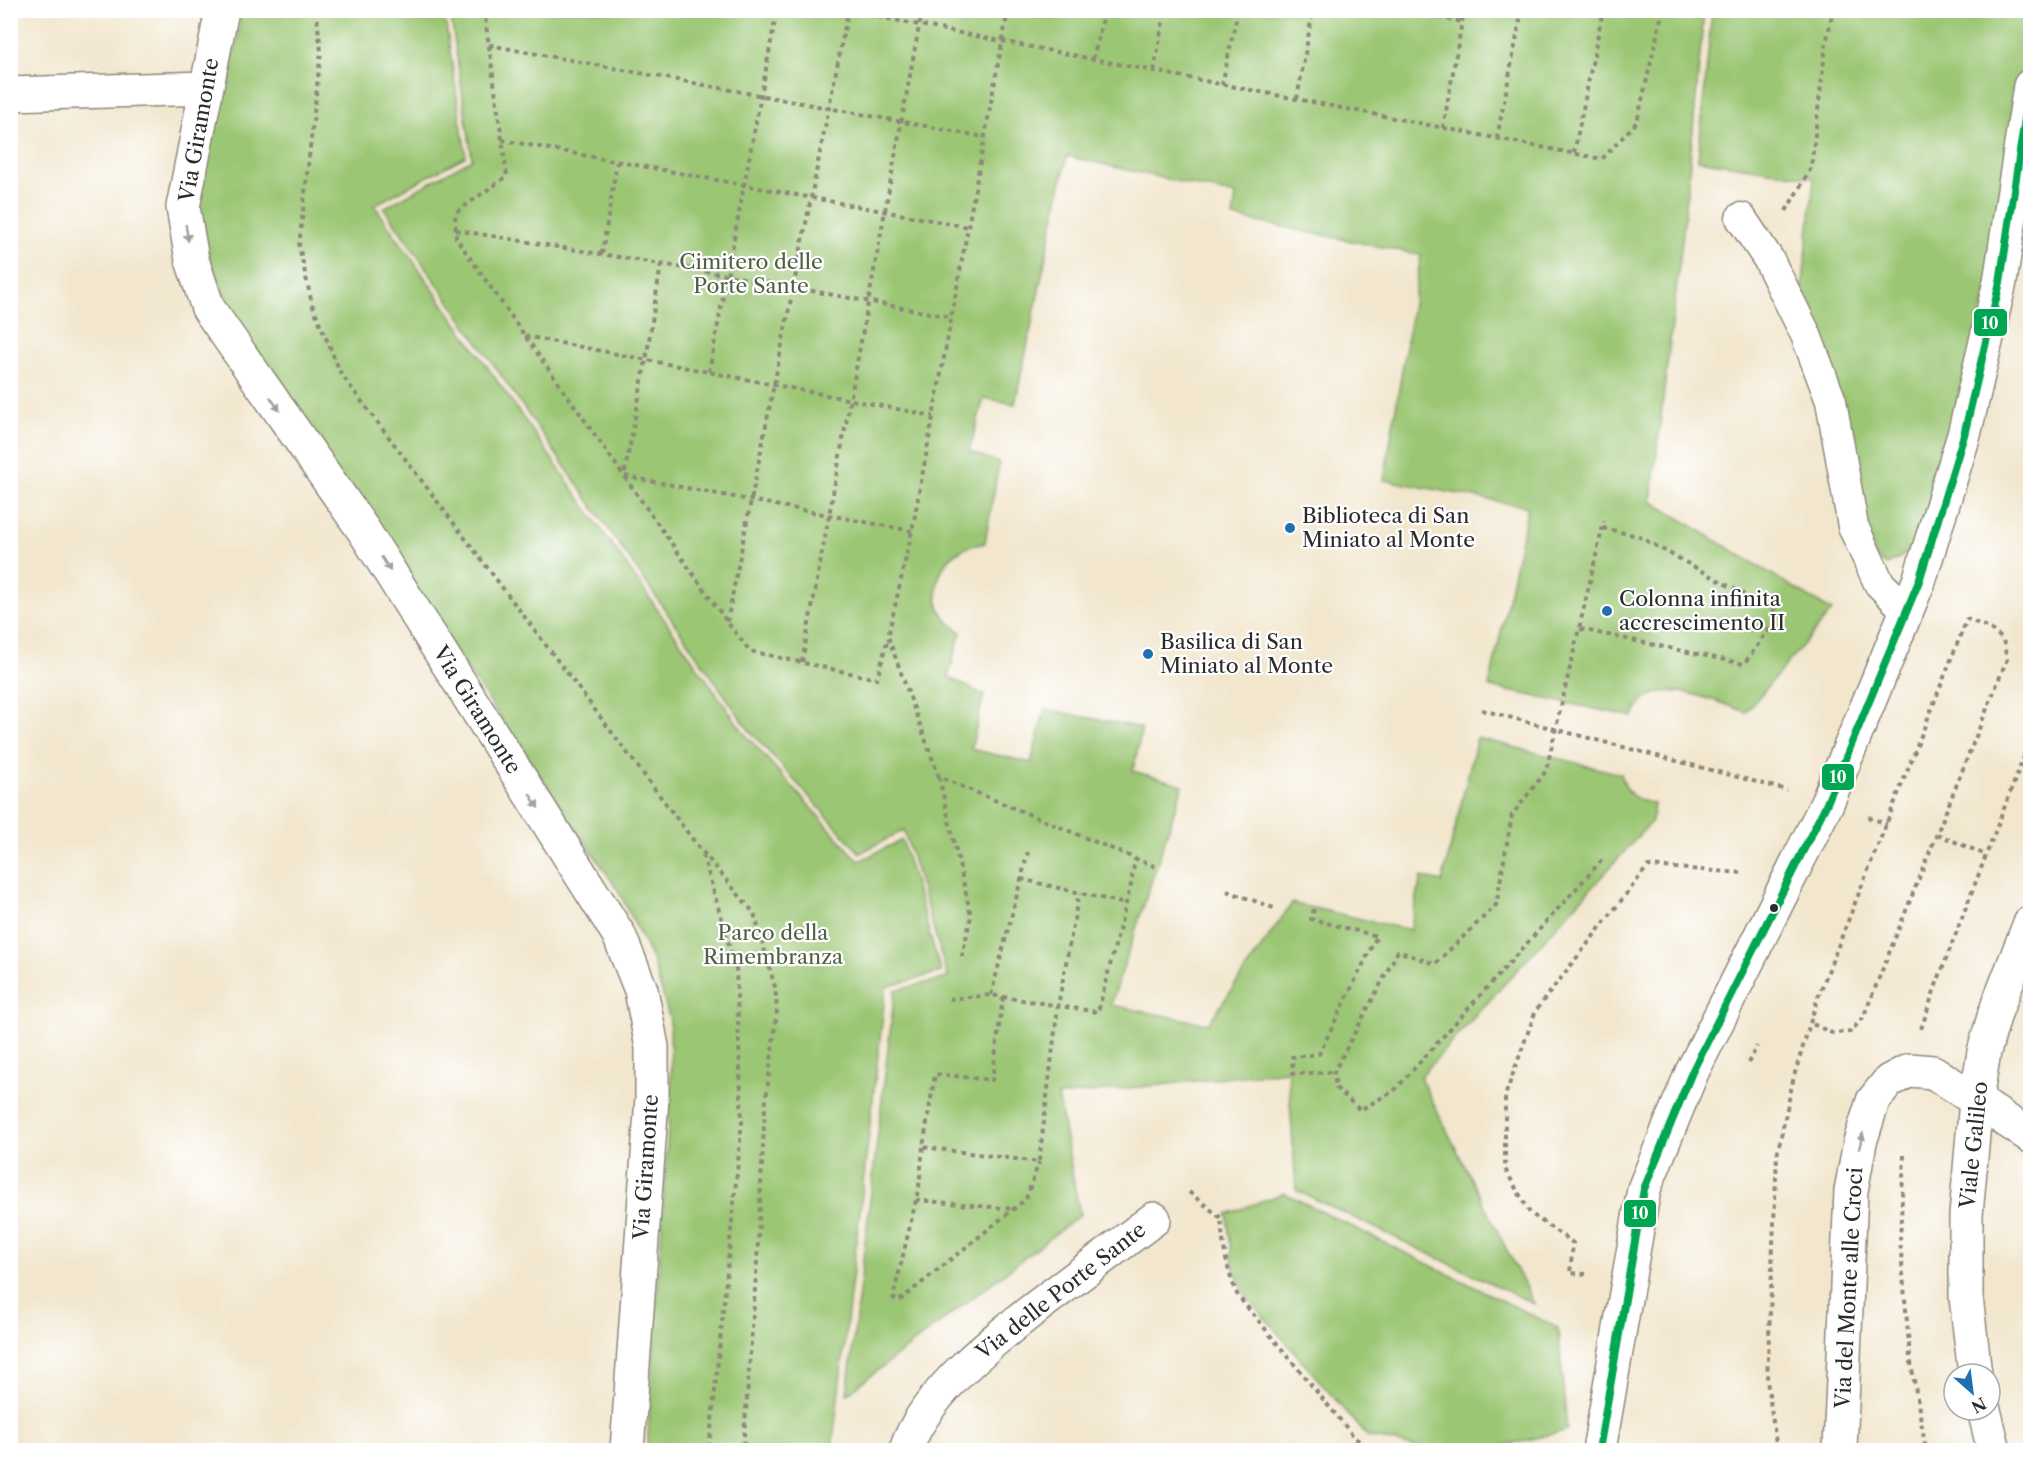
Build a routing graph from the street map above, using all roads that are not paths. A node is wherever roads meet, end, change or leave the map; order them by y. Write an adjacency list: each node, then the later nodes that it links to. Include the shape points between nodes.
1 (222, 10): 3 (street, Via Giramonte)
2 (2031, 86): 6 (street, via 1990,326 1964,435)
3 (206, 88): 4 (street); 13 (street, Via Giramonte, one-way to 13, via 183,207 192,260 208,308 371,541 619,935 641,990 652,1047 652,1098)
4 (10, 94)
5 (1741, 218): 6 (lane, via 1763,251 1806,334 1831,401 1853,526 1879,583)
6 (1907, 611): 15 (street, via 1827,803 1692,1072 1644,1189)
7 (2031, 924): 8 (street, Viale Galileo, via 1995,1014)
8 (1976, 1100): 9 (street, Via del Monte alle Croci); 11 (street, Viale Galileo, via 1966,1215 1966,1297); 16 (street, Via del Monte alle Croci, one-way to 8, via 1851,1191 1873,1101 1889,1081 1910,1070 1933,1072)
9 (2031, 1136)
10 (1154, 1219): 14 (street, Via delle Porte Sante, via 1003,1332 968,1364 922,1418)
11 (1974, 1362)
12 (1987, 1422): 17 (street)
13 (627, 1450)
14 (906, 1450)
15 (1599, 1450)
16 (1840, 1450)
17 (1994, 1450)

